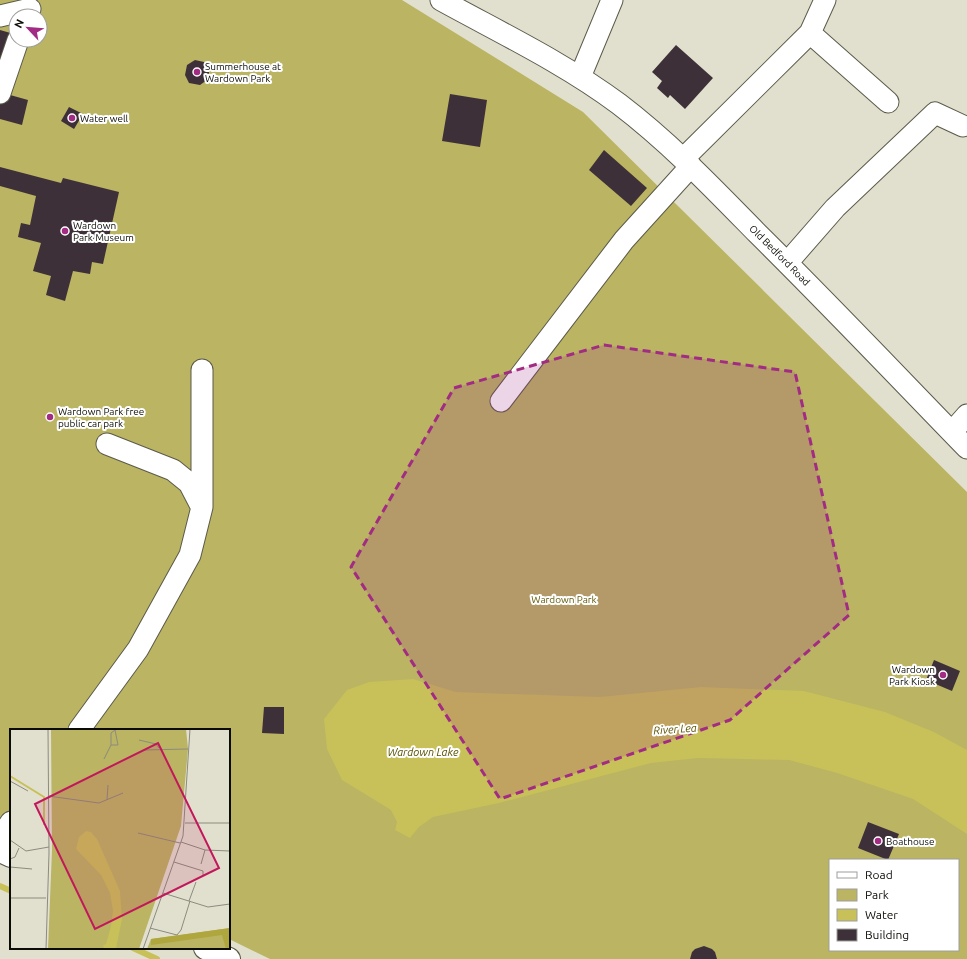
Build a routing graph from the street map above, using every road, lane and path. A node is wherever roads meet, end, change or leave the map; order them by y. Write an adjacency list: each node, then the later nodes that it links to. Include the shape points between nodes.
1 (441, 0): 6 (street, Old Bedford Road)
2 (612, 0): 6 (street)
3 (824, 0): 4 (street)
4 (810, 33): 8 (street); 10 (street)
5 (15, 48): 7 (street)
6 (580, 77): 10 (street, Old Bedford Road, via 652,130)
7 (0, 93)
8 (888, 102)
9 (963, 126): 11 (street, via 935,113 835,208)
10 (687, 162): 11 (street, Old Bedford Road); 13 (street)
11 (787, 263): 15 (street, Old Bedford Road)
12 (202, 370): 18 (street)
13 (501, 401)
14 (967, 415): 15 (street)
15 (952, 432): 17 (street, Old Bedford Road)
16 (107, 444): 18 (street, via 173,470 189,483)
17 (967, 448)
18 (202, 507): 19 (street, via 190,555 174,585 138,649)
19 (81, 729)
20 (10, 823): 21 (street)
21 (0, 838)
22 (0, 851): 23 (highway)
23 (10, 856)
24 (207, 949): 25 (highway)
25 (229, 959)

